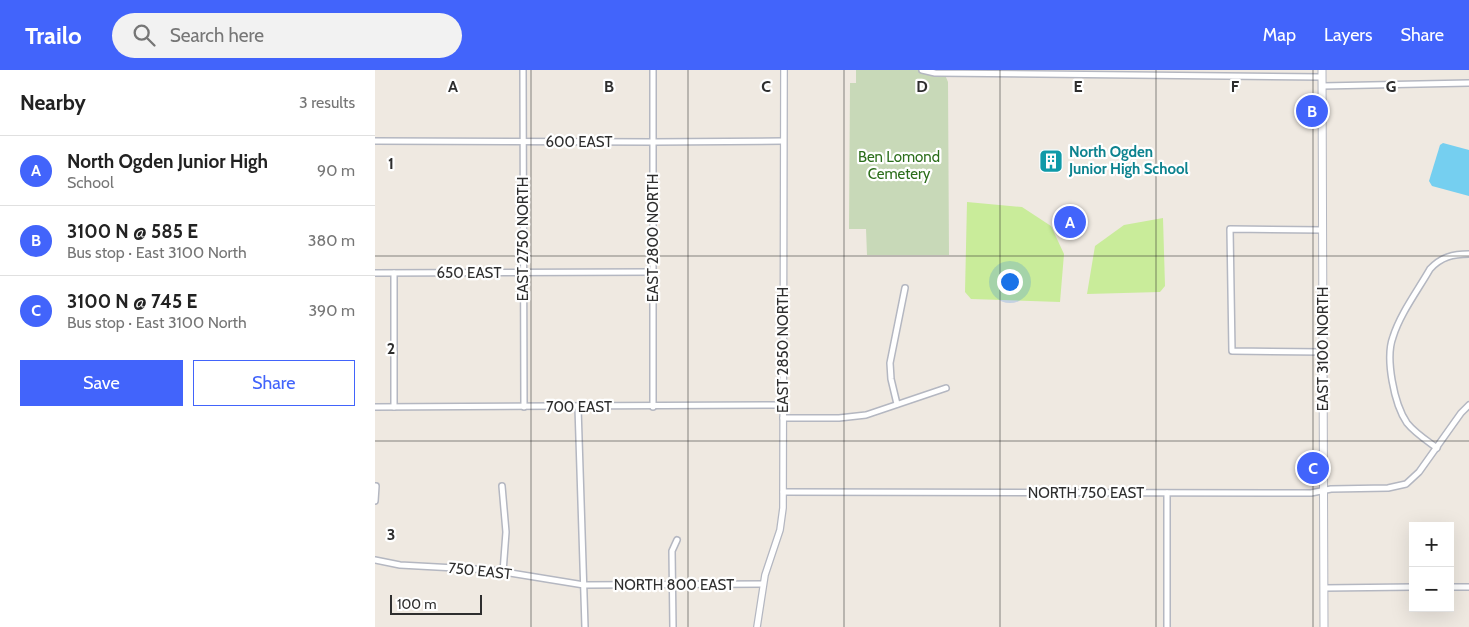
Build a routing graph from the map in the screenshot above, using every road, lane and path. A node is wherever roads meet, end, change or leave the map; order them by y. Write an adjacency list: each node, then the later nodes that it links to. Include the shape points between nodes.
1 (523, 70): 13 (street, EAST 2750 NORTH)
2 (653, 70): 14 (street, EAST 2800 NORTH)
3 (784, 70): 12 (street, EAST 2850 NORTH)
4 (922, 70): 5 (street)
5 (949, 72): 6 (street)
6 (1047, 72): 7 (street)
7 (1148, 73): 8 (street)
8 (1322, 73): 10 (main road, EAST 3100 NORTH)
9 (1469, 83): 10 (street)
10 (1322, 86): 15 (main road, EAST 3100 NORTH)
11 (375, 141): 13 (street, 600 EAST)
12 (783, 141): 14 (street, 600 EAST); 25 (street, EAST 2850 NORTH)
13 (523, 142): 14 (street, 600 EAST); 20 (street, EAST 2750 NORTH)
14 (653, 142): 17 (street, EAST 2800 NORTH)
15 (1323, 230): 22 (main road, EAST 3100 NORTH); 22 (street, via 1230,229 1231,351)
16 (1469, 254): 33 (street, via 1448,257 1435,264 1392,339 1391,372 1399,406 1413,430)
17 (653, 272): 20 (street, 650 EAST); 31 (street, EAST 2800 NORTH)
18 (375, 273): 19 (street, 650 EAST)
19 (394, 273): 20 (street, 650 EAST); 28 (street)
20 (523, 273): 29 (street, EAST 2750 NORTH)
21 (905, 288): 24 (street, via 890,363)
22 (1323, 352): 36 (main road, EAST 3100 NORTH)
23 (946, 388): 24 (street)
24 (897, 404): 32 (street, via 866,415)
25 (783, 405): 31 (street, 700 EAST); 32 (street, EAST 2850 NORTH)
26 (1469, 405): 33 (street, NORTH 750 EAST)
27 (375, 407): 28 (street, 700 EAST)
28 (394, 407): 29 (street, 700 EAST)
29 (524, 407): 30 (street, 700 EAST)
30 (578, 407): 31 (street, 700 EAST); 44 (street)
31 (653, 407)
32 (783, 418): 37 (street, EAST 2850 NORTH)
33 (1437, 448): 36 (street, NORTH 750 EAST, via 1413,479 1399,486)
34 (376, 486): 39 (street)
35 (502, 486): 42 (street, via 506,532)
36 (1323, 491): 38 (street, NORTH 750 EAST); 49 (main road, EAST 3100 NORTH)
37 (783, 492): 38 (street, NORTH 750 EAST); 43 (street, EAST 2850 NORTH, via 782,523)
38 (1167, 493): 53 (street)
39 (375, 501)
40 (677, 540): 45 (street, via 672,551)
41 (375, 560): 42 (street, 750 EAST, via 400,565)
42 (503, 572): 44 (street, 750 EAST)
43 (763, 584): 45 (street, NORTH 800 EAST); 52 (street, EAST 2850 NORTH)
44 (584, 585): 45 (street, NORTH 800 EAST); 50 (street)
45 (673, 585): 51 (street)
46 (1409, 587): 49 (street)
47 (1454, 587): 48 (street)
48 (1469, 587)
49 (1324, 588): 54 (main road, EAST 3100 NORTH)
50 (585, 627)
51 (673, 627)
52 (757, 627)
53 (1167, 627)
54 (1324, 627)

